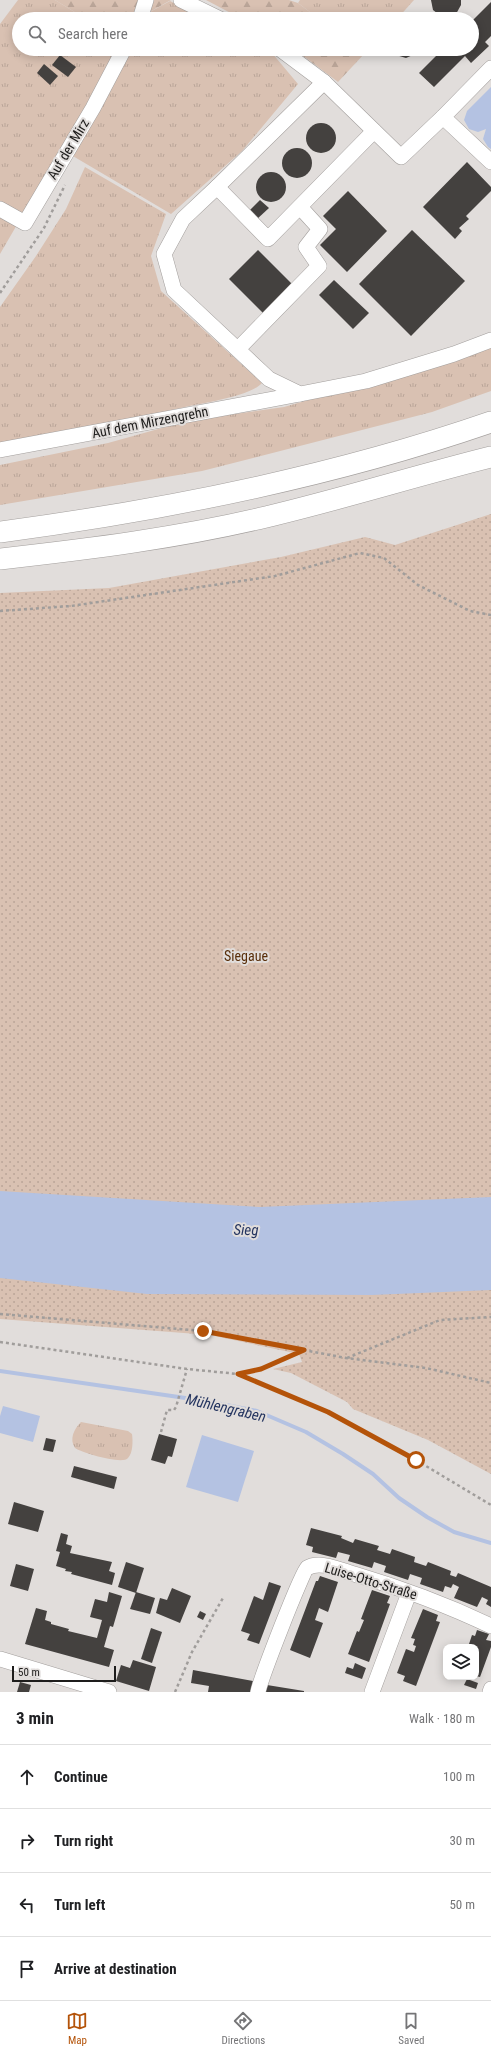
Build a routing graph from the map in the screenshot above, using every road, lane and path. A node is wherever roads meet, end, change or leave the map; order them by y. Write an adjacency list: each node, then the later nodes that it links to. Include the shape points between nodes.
1 (146, 0): 3 (street)
2 (181, 0): 4 (street)
3 (142, 12)
4 (206, 12)
5 (120, 56): 14 (street, Auf der Mirz, via 25,224)
6 (289, 56): 8 (street)
7 (491, 68): 9 (street)
8 (324, 82): 10 (street); 12 (street)
9 (443, 117): 10 (street, via 401,157); 11 (street)
10 (374, 131): 13 (street)
11 (491, 162)
12 (217, 188): 13 (street, via 268,239); 16 (street, via 183,219 164,254 174,290)
13 (300, 207): 16 (street, via 320,229 306,247 319,266)
14 (0, 209)
15 (491, 340): 17 (street, Auf dem Mirzengrehn, via 366,381)
16 (238, 349): 17 (street, via 269,379)
17 (300, 394): 21 (street, Auf dem Mirzengrehn)
18 (491, 408): 24 (highway)
19 (491, 422): 24 (highway, via 449,437)
20 (491, 449): 23 (highway)
21 (0, 450)
22 (491, 457): 23 (highway)
23 (435, 471): 26 (highway, via 350,496 207,530 90,549)
24 (308, 476): 25 (highway, via 175,505)
25 (0, 532)
26 (1, 559)
27 (0, 611): 28 (path, via 71,606 275,576 360,553 384,558 418,585 470,611)
28 (491, 615)
29 (0, 1314): 32 (path, via 203,1331)
30 (491, 1317): 33 (path, via 440,1320)
31 (0, 1342): 34 (path)
32 (304, 1350): 33 (path); 35 (path, via 261,1369)
33 (346, 1358): 36 (path, via 426,1368)
34 (187, 1369): 35 (path); 37 (path, via 176,1407 174,1410 167,1410)
35 (238, 1374): 38 (path, via 328,1412)
36 (491, 1383)
37 (161, 1432)
38 (491, 1505)
39 (409, 1593): 41 (street, Luise-Otto-Straße); 46 (street, Luise-Otto-Straße, via 324,1566 308,1568 303,1572 296,1588); 47 (street)
40 (223, 1598): 45 (path, via 192,1652)
41 (491, 1626)
42 (0, 1659): 44 (street)
43 (491, 1689): 48 (street)
44 (109, 1692)
45 (175, 1692)
46 (258, 1692)
47 (372, 1692)
48 (490, 1692)

